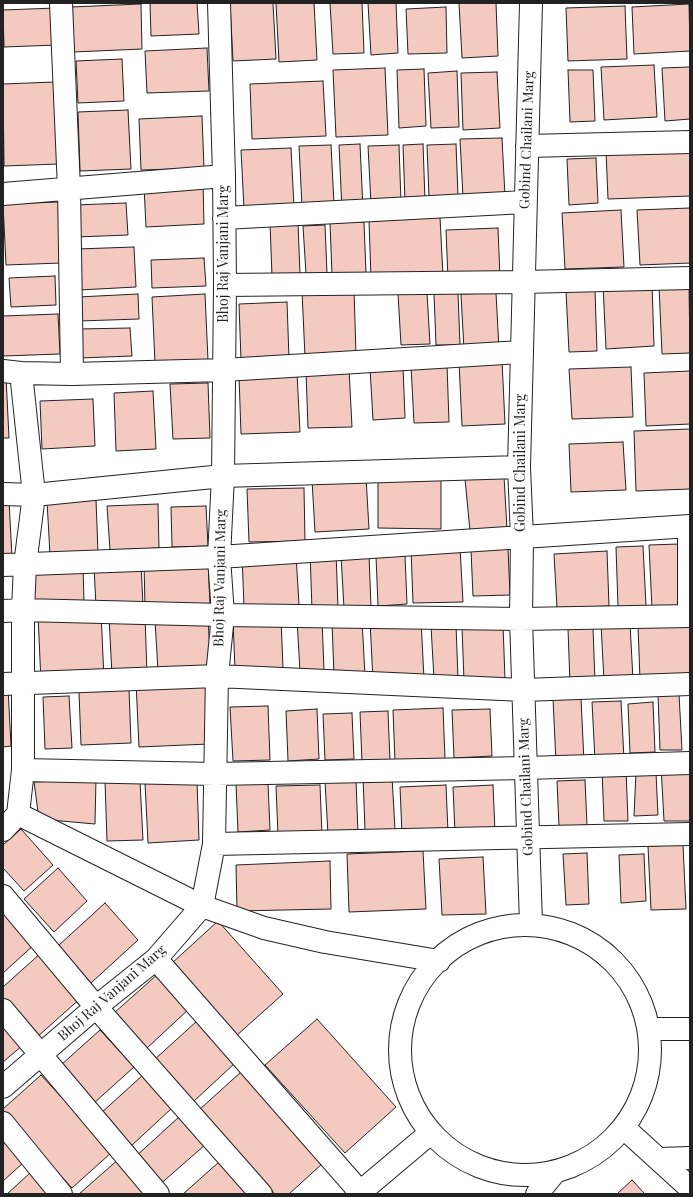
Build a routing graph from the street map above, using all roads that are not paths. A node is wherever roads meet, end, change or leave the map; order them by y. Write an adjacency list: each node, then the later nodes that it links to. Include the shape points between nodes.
1 (61, 3): 7 (street)
2 (219, 3): 6 (street, Bhoj Raj Vanjani Marg)
3 (531, 3): 5 (street, Gobind Chailani Marg)
4 (690, 142): 5 (street)
5 (527, 146): 9 (street, Gobind Chailani Marg)
6 (224, 176): 7 (street); 10 (street, Bhoj Raj Vanjani Marg)
7 (69, 189): 8 (street); 17 (street)
8 (3, 194)
9 (525, 202): 10 (street); 12 (street, Gobind Chailani Marg)
10 (224, 218): 13 (street, Bhoj Raj Vanjani Marg)
11 (690, 278): 12 (street)
12 (523, 282): 13 (street); 14 (street, Gobind Chailani Marg)
13 (225, 285): 15 (street, Bhoj Raj Vanjani Marg)
14 (521, 352): 15 (street); 18 (street, Gobind Chailani Marg)
15 (224, 370): 17 (street); 19 (street, Bhoj Raj Vanjani Marg)
16 (12, 372): 17 (street); 21 (street)
17 (72, 374)
18 (519, 467): 19 (street); 23 (street, Gobind Chailani Marg)
19 (223, 476): 21 (street); 24 (street, Bhoj Raj Vanjani Marg)
20 (3, 494): 21 (street)
21 (34, 495): 26 (street)
22 (690, 526): 23 (street); 29 (street)
23 (522, 538): 24 (street); 30 (street, Gobind Chailani Marg)
24 (219, 557): 26 (street); 28 (street, Bhoj Raj Vanjani Marg)
25 (3, 565): 26 (street)
26 (25, 565): 27 (street)
27 (13, 610): 28 (street); 32 (street)
28 (223, 615): 30 (street); 31 (street, Bhoj Raj Vanjani Marg)
29 (689, 616): 30 (street)
30 (521, 619): 34 (street, Gobind Chailani Marg)
31 (217, 676): 32 (street); 34 (street); 38 (street, Bhoj Raj Vanjani Marg)
32 (12, 684): 37 (street)
33 (690, 684): 34 (street)
34 (523, 690): 36 (street, Gobind Chailani Marg)
35 (690, 763): 36 (street)
36 (526, 768): 38 (street); 42 (street, Gobind Chailani Marg)
37 (23, 770): 38 (street); 39 (street)
38 (215, 774): 43 (street, Bhoj Raj Vanjani Marg)
39 (18, 814): 40 (street); 45 (street)
40 (3, 830)
41 (690, 834): 42 (street)
42 (528, 837): 43 (street); 46 (street, Gobind Chailani Marg)
43 (214, 844): 45 (street, Bhoj Raj Vanjani Marg)
44 (3, 896): 49 (street)
45 (202, 906): 47 (street, Bhoj Raj Vanjani Marg); 48 (street, via 264,928 325,942)
46 (531, 924): 48 (street, via 488,929 449,950); 51 (street, via 569,931 607,954 635,987)
47 (156, 959): 49 (street, Bhoj Raj Vanjani Marg); 62 (street)
48 (439, 961): 57 (street, via 420,982 403,1022 401,1066 414,1107)
49 (96, 1007): 53 (street, Bhoj Raj Vanjani Marg); 65 (street)
50 (3, 1010): 53 (street)
51 (649, 1029): 52 (street); 56 (street, via 650,1072)
52 (690, 1029)
53 (41, 1054): 54 (street, Bhoj Raj Vanjani Marg); 64 (street)
54 (3, 1087)
55 (3, 1123): 63 (street)
56 (624, 1128): 59 (street); 60 (street, via 591,1157)
57 (428, 1135): 60 (street, via 466,1160 507,1174); 62 (street)
58 (690, 1158): 59 (street)
59 (659, 1160): 61 (street)
60 (555, 1172): 66 (street)
61 (690, 1188)
62 (369, 1190)
63 (61, 1194)
64 (158, 1194)
65 (261, 1194)
66 (537, 1194)

